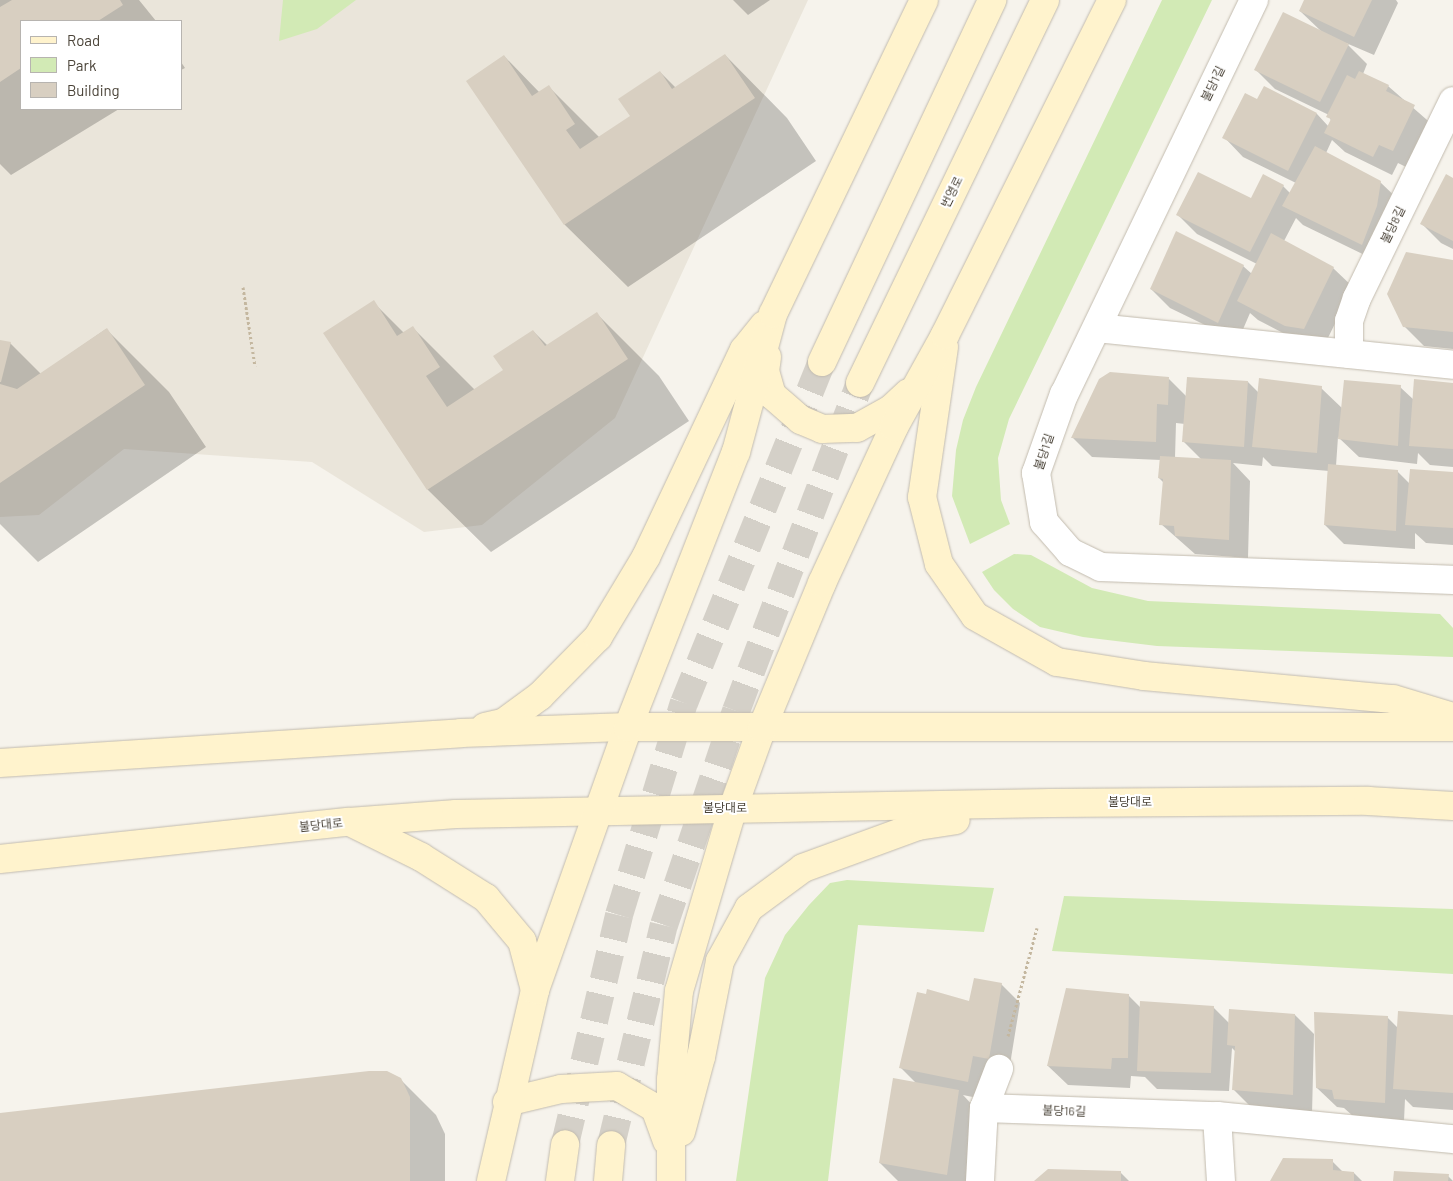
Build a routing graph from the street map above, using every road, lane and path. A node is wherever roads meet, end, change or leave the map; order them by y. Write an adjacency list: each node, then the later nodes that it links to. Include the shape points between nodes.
1 (924, 0): 8 (main road)
2 (992, 0): 12 (main road)
3 (1045, 0): 15 (main road, 번영로)
4 (1112, 0): 10 (main road)
5 (1254, 0): 9 (street, 불당1길)
6 (1453, 101): 11 (street, 불당8길, via 1357,298 1350,321)
7 (243, 287): 14 (path)
8 (773, 314): 16 (main road, via 765,371 772,396 801,420 822,429 857,428 890,410); 19 (main road, via 736,452); 22 (main road, via 744,350 646,557 598,637 540,696 503,722)
9 (1097, 328): 11 (street); 17 (street, 불당1길, via 1064,394 1036,473 1044,522 1070,552 1101,567)
10 (945, 335): 16 (main road); 18 (main road, via 922,497 939,564 975,616 1057,662 1144,676 1393,699)
11 (1349, 354): 13 (street)
12 (822, 362)
13 (1453, 364)
14 (255, 366)
15 (860, 383)
16 (916, 384): 21 (main road, via 822,583)
17 (1453, 580)
18 (1453, 717)
19 (628, 727): 21 (main road); 22 (main road); 27 (main road)
20 (1453, 727): 21 (main road)
21 (762, 728): 26 (main road)
22 (461, 734): 23 (main road)
23 (0, 763)
24 (1051, 803): 25 (main road, 불당대로, via 1368,801); 26 (main road, 불당대로); 39 (main road, via 918,826 803,868 749,908 720,961 702,1057)
25 (1453, 806)
26 (734, 808): 27 (main road, 불당대로); 39 (main road, via 679,991 672,1080)
27 (600, 809): 28 (main road, 불당대로); 31 (main road)
28 (348, 822): 29 (main road, 불당대로); 31 (main road, via 421,857 486,898 522,941)
29 (0, 859)
30 (1038, 928): 32 (path)
31 (536, 990): 33 (main road)
32 (999, 1069): 34 (street)
33 (507, 1102): 39 (main road, via 561,1089 617,1086 655,1108 664,1128); 40 (main road)
34 (984, 1108): 35 (street, 불당16길); 43 (street)
35 (1218, 1116): 36 (street, 불당16길); 44 (street)
36 (1453, 1139)
37 (565, 1144): 41 (main road)
38 (611, 1146): 42 (main road)
39 (672, 1174)
40 (491, 1181)
41 (560, 1181)
42 (608, 1181)
43 (980, 1181)
44 (1221, 1181)

